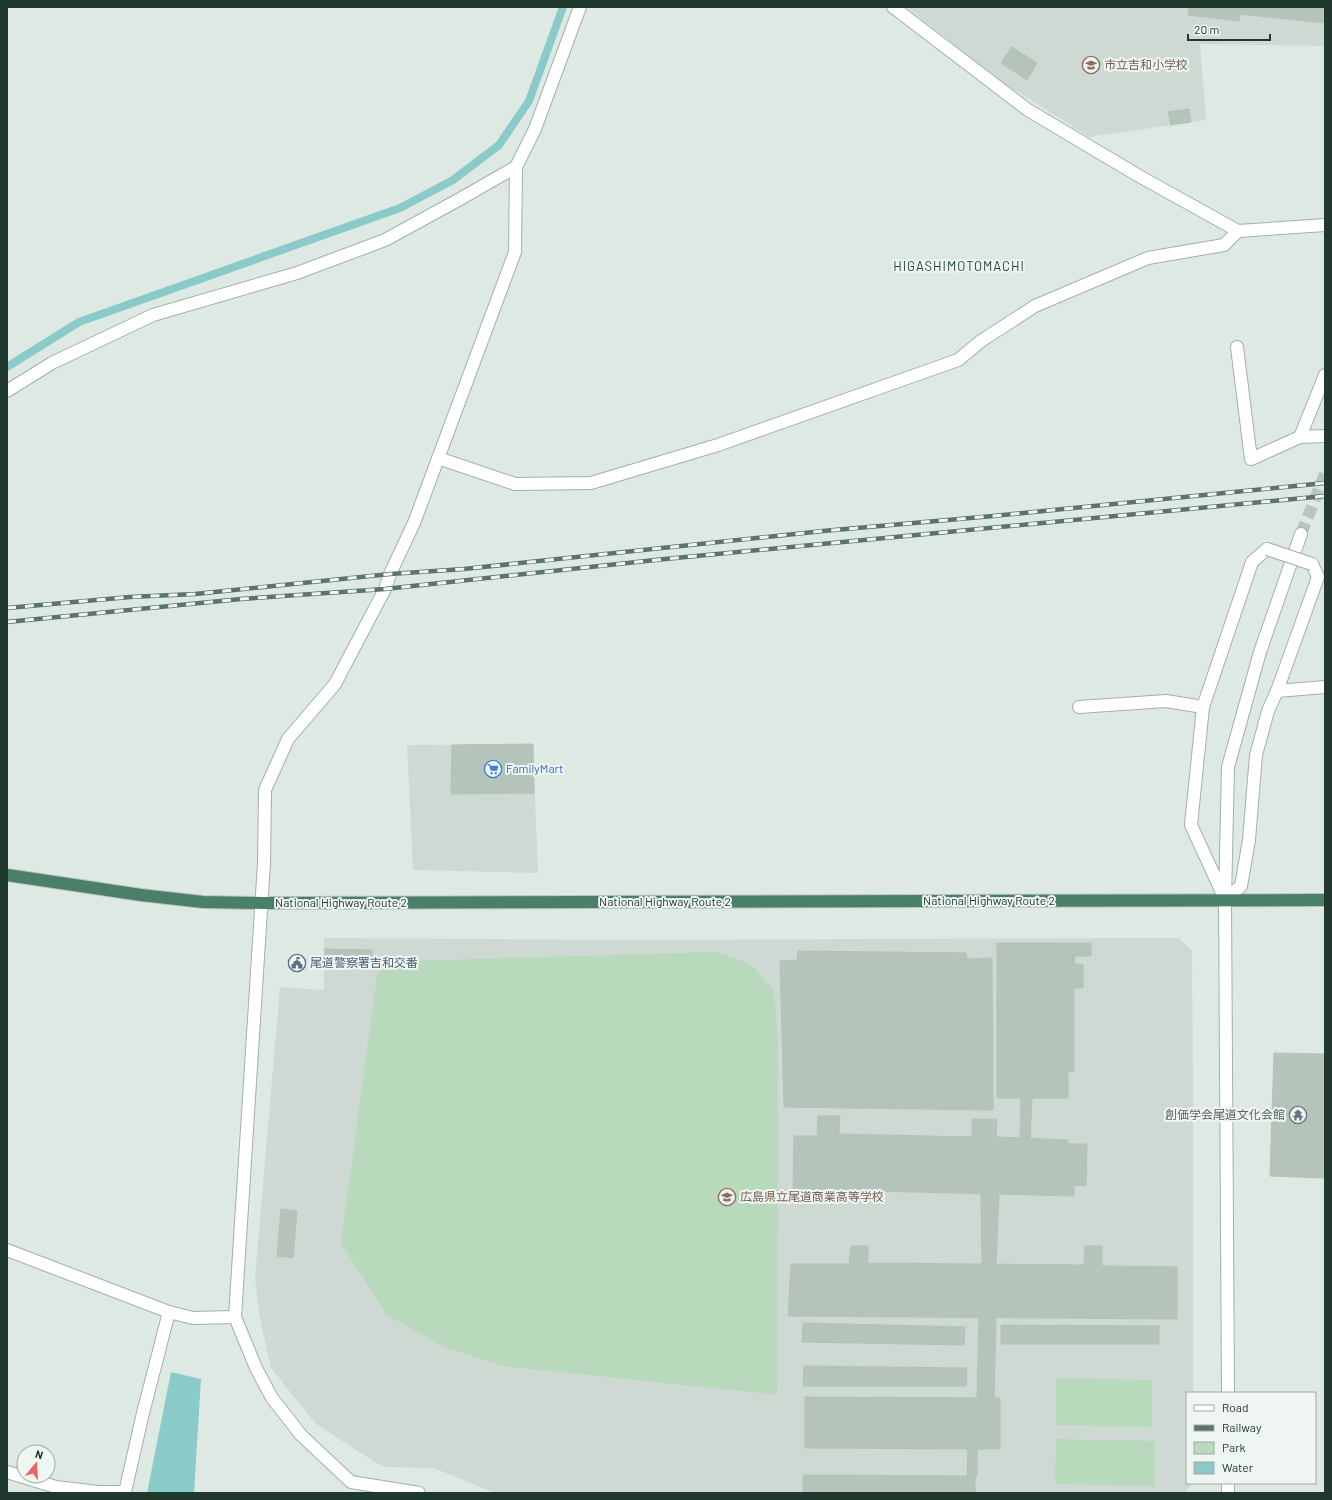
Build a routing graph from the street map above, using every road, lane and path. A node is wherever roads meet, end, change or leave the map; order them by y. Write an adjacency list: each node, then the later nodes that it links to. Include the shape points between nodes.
1 (580, 7): 3 (street, via 535,129)
2 (893, 7): 5 (street, via 1028,110)
3 (516, 167): 8 (street, via 385,240 297,273 153,315 52,363); 11 (street, via 515,252)
4 (1325, 225): 5 (street)
5 (1238, 231): 11 (street, via 1224,245 1148,258 1035,306 981,341 958,360 718,445 591,483 515,484)
6 (1237, 347): 10 (street, via 1251,459)
7 (1325, 375): 10 (street)
8 (7, 391)
9 (1325, 436): 10 (street)
10 (1300, 437)
11 (438, 458): 20 (street, via 414,523 381,596 335,684 288,739 265,790)
12 (1301, 534): 18 (street, via 1260,652 1228,767)
13 (1325, 687): 14 (street)
14 (1277, 691): 16 (street, bridge, via 1318,577 1312,564 1267,549 1252,562); 18 (street, via 1268,710 1256,755 1249,840 1241,886)
15 (1079, 707): 16 (street, via 1166,701)
16 (1203, 707): 18 (street, via 1191,825)
17 (7, 875): 20 (highway, National Highway Route 2, via 156,897 203,902)
18 (1225, 899): 19 (highway, National Highway Route 2); 20 (highway, National Highway Route 2); 24 (street)
19 (1325, 900)
20 (262, 903): 23 (street)
21 (7, 1250): 22 (street)
22 (169, 1312): 23 (street, via 193,1318); 25 (street, via 125,1492 56,1487)
23 (235, 1317): 26 (street, via 256,1368 272,1398 301,1435 351,1482)
24 (1228, 1392)
25 (7, 1472)
26 (419, 1493)

